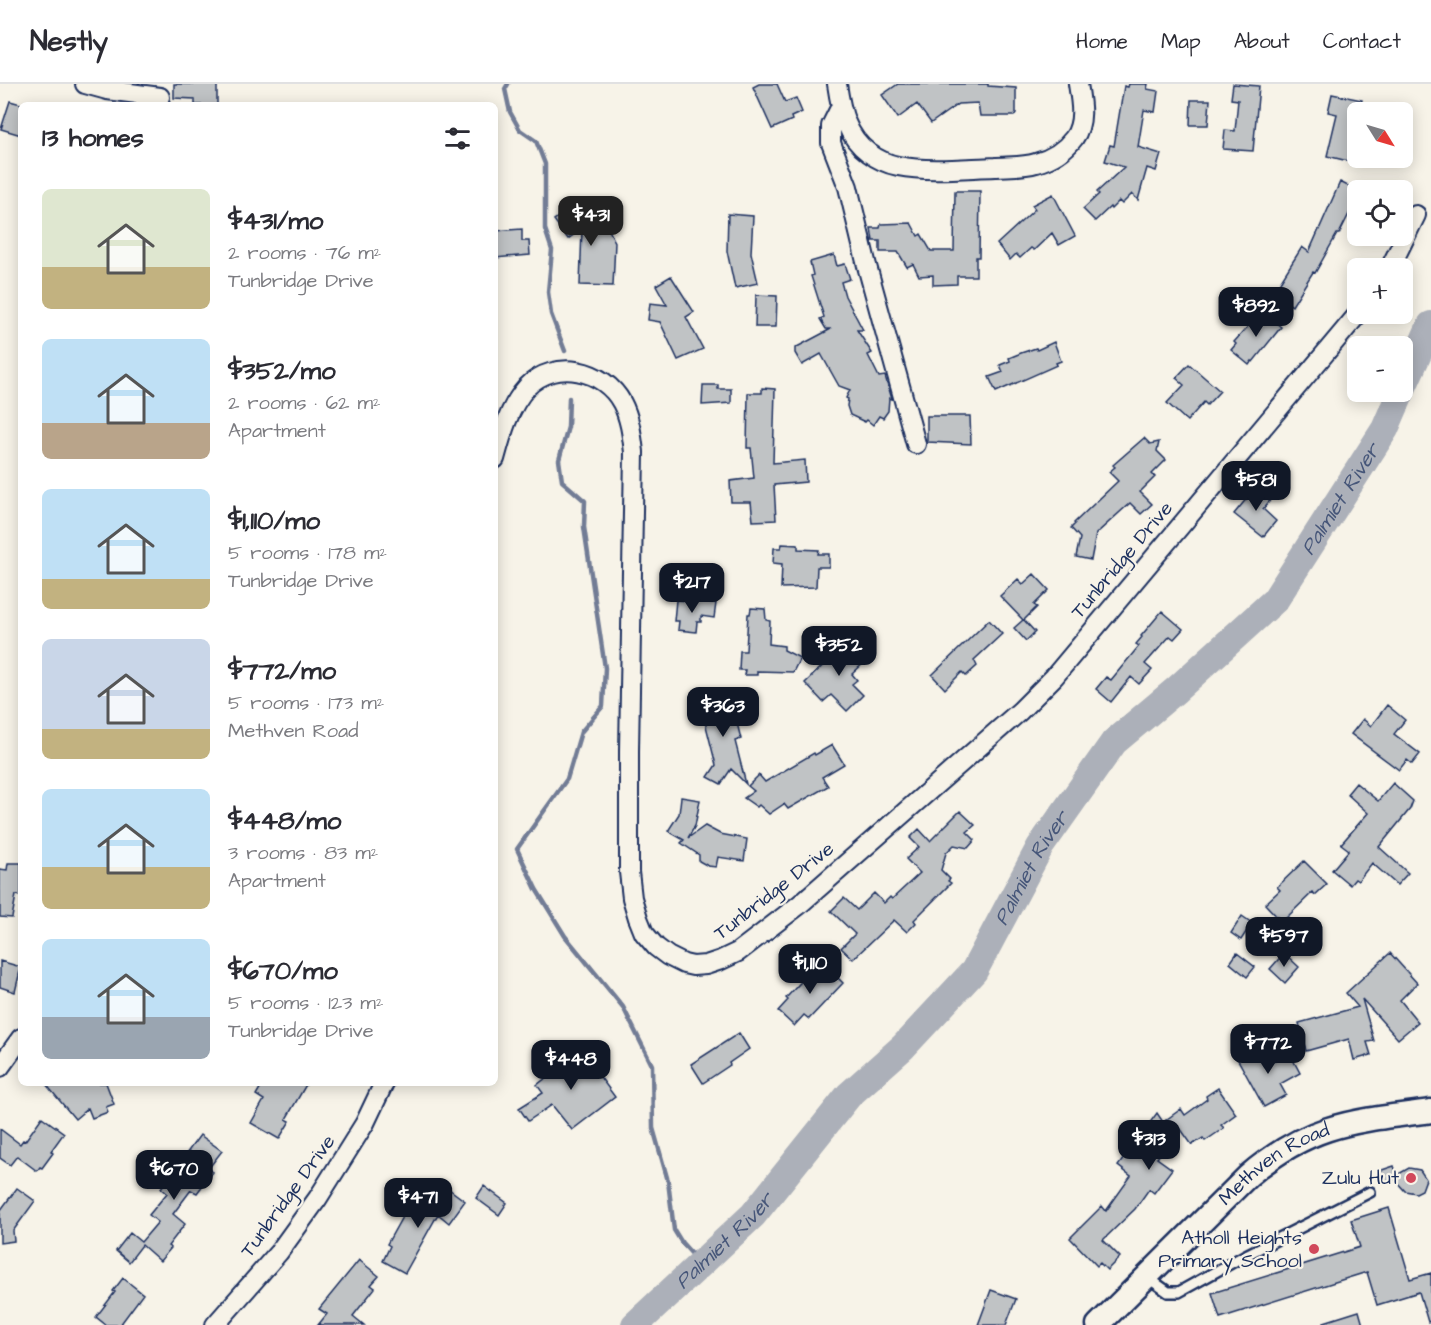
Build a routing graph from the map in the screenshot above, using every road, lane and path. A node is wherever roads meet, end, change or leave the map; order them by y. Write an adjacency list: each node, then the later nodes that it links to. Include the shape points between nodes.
1 (85, 84): 4 (street)
2 (837, 84): 7 (street)
3 (1078, 84): 7 (street, via 1081,120 1073,139 1063,150 1030,165 918,167 891,163 858,143)
4 (111, 87): 5 (street); 6 (street)
5 (160, 95)
6 (124, 102)
7 (840, 108): 11 (street, via 831,126 831,143 848,187)
8 (1416, 215): 9 (street)
9 (1395, 258)
10 (1350, 324): 12 (street, Tunbridge Drive, via 1054,677 1020,711 799,905 738,952 706,965 684,964 656,947 644,933 632,898 629,751 634,452 628,416 603,382 588,374 558,370 541,376 517,400)
11 (916, 444)
12 (498, 448)
13 (18, 1042): 14 (street)
14 (0, 1067)
15 (383, 1086): 19 (street, Tunbridge Drive, via 366,1124 318,1198 279,1252)
16 (1431, 1111): 18 (street, Methven Road, via 1353,1121 1311,1134 1285,1148 1248,1176)
17 (1370, 1192): 18 (lane, via 1179,1292 1168,1292)
18 (1147, 1276): 20 (street, Methven Road)
19 (215, 1325)
20 (1098, 1325)

